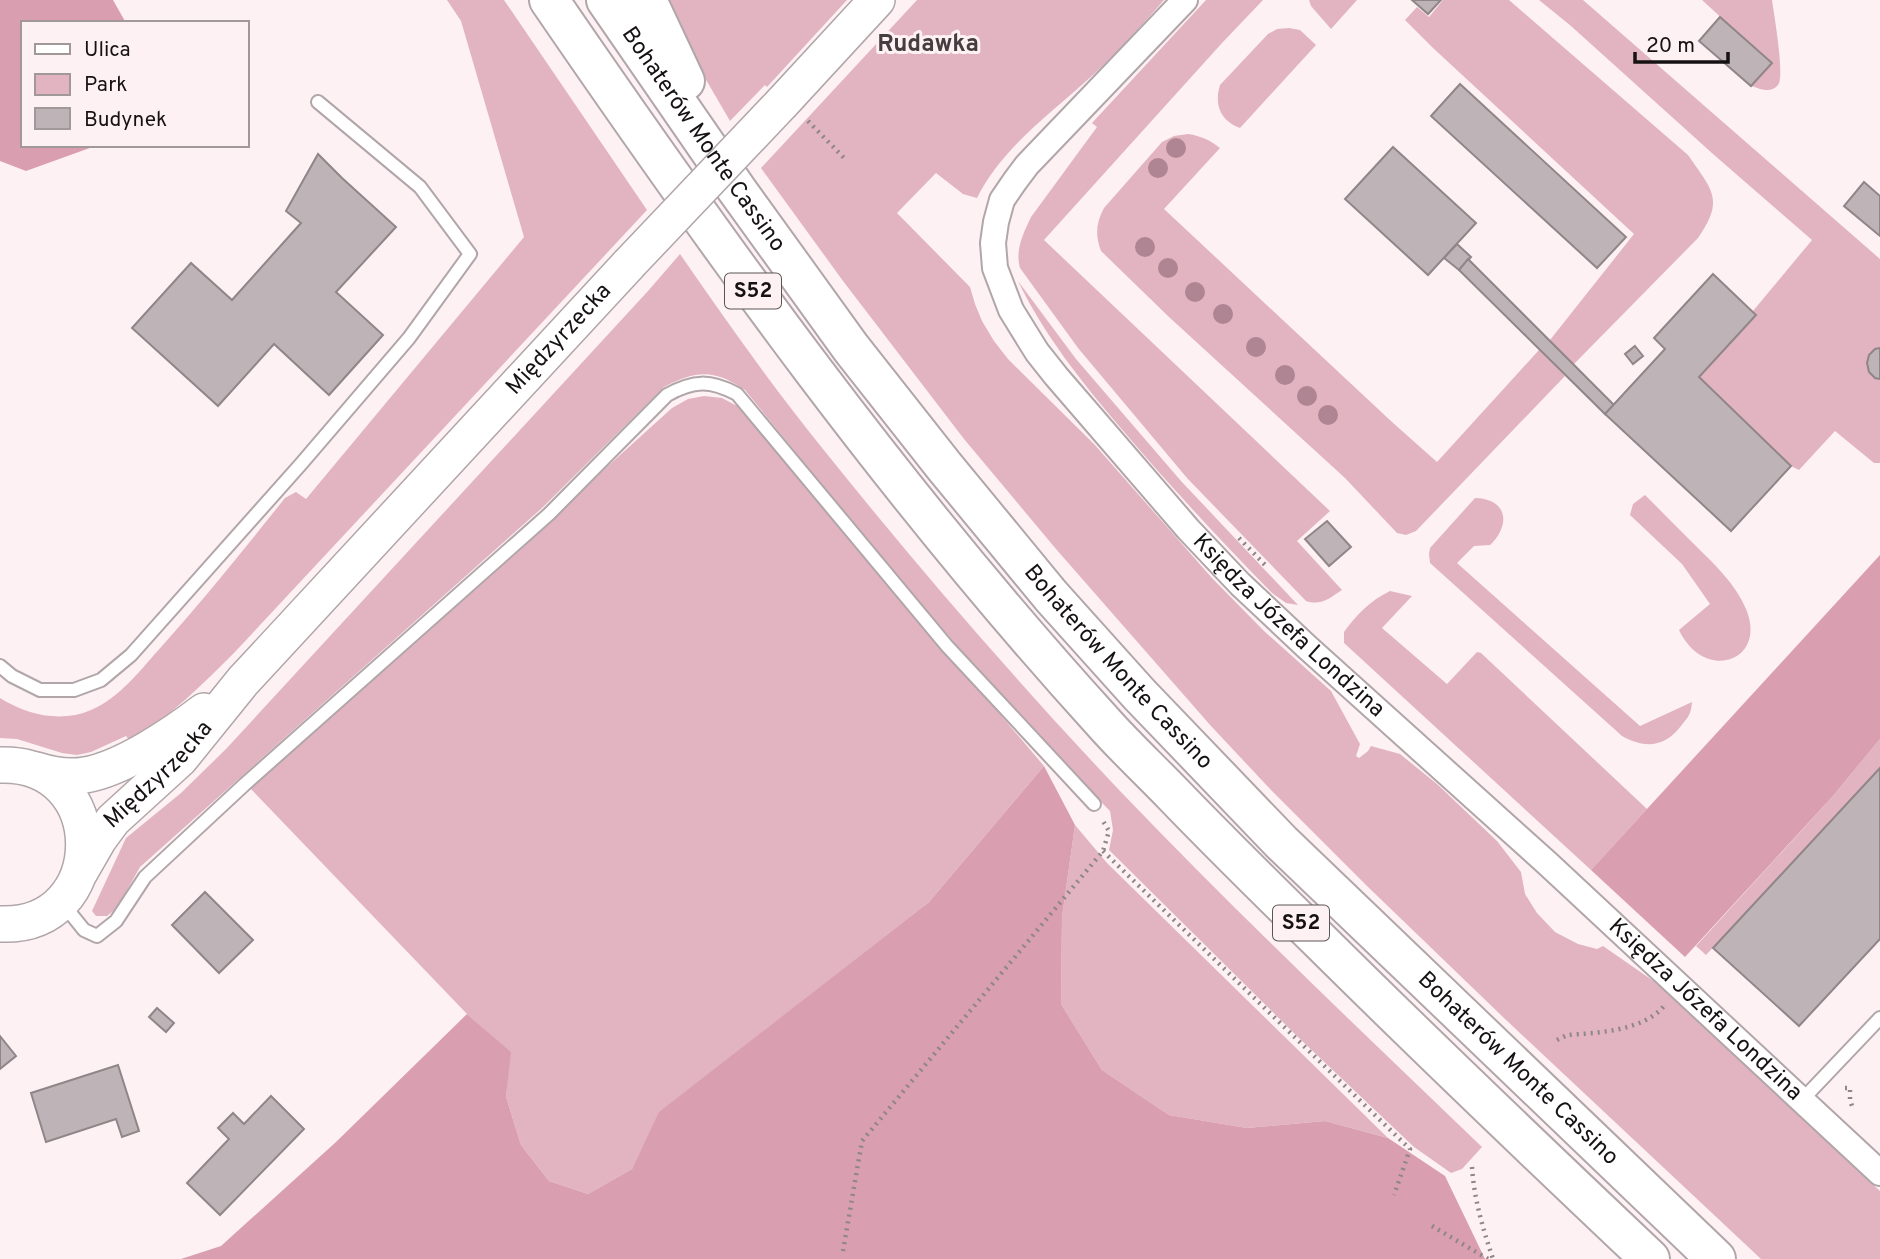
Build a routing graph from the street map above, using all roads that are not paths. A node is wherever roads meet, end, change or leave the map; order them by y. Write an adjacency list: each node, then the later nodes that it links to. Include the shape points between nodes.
1 (550, 0): 18 (highway, Bohaterów Monte Cassino / S52, via 790,341 997,601 1104,723 1253,876)
2 (607, 0): 7 (highway, Bohaterów Monte Cassino / S52)
3 (647, 0): 7 (highway)
4 (877, 0): 9 (main road, Międzyrzecka, bridge, via 794,112 629,264)
5 (1185, 0): 16 (street, Księdza Józefa Londzina, via 1027,165 1002,200 993,243 996,268 1011,310 1055,376 1240,584 1681,988)
6 (318, 102): 8 (lane, via 420,187 470,254 409,338 131,655 101,680 74,690 40,690)
7 (737, 190): 19 (highway, Bohaterów Monte Cassino / S52, via 851,348 944,466 1139,694 1282,843)
8 (0, 666)
9 (243, 681): 10 (main road, Międzyrzecka, via 162,740 101,771 58,776); 12 (main road, Międzyrzecka, via 180,759 113,820)
10 (16, 767): 12 (main road, via 57,784 79,814 85,836)
11 (1094, 804): 13 (lane, via 947,646 737,394 701,383 667,395 549,514 145,877 116,922 97,936 84,930)
12 (80, 872): 13 (main road, Międzyrzecka)
13 (61, 901): 14 (main road, via 34,919)
14 (0, 924)
15 (1880, 1018): 16 (lane)
16 (1809, 1093): 17 (street, Księdza Józefa Londzina)
17 (1880, 1173)
18 (1650, 1259)
19 (1716, 1259)

